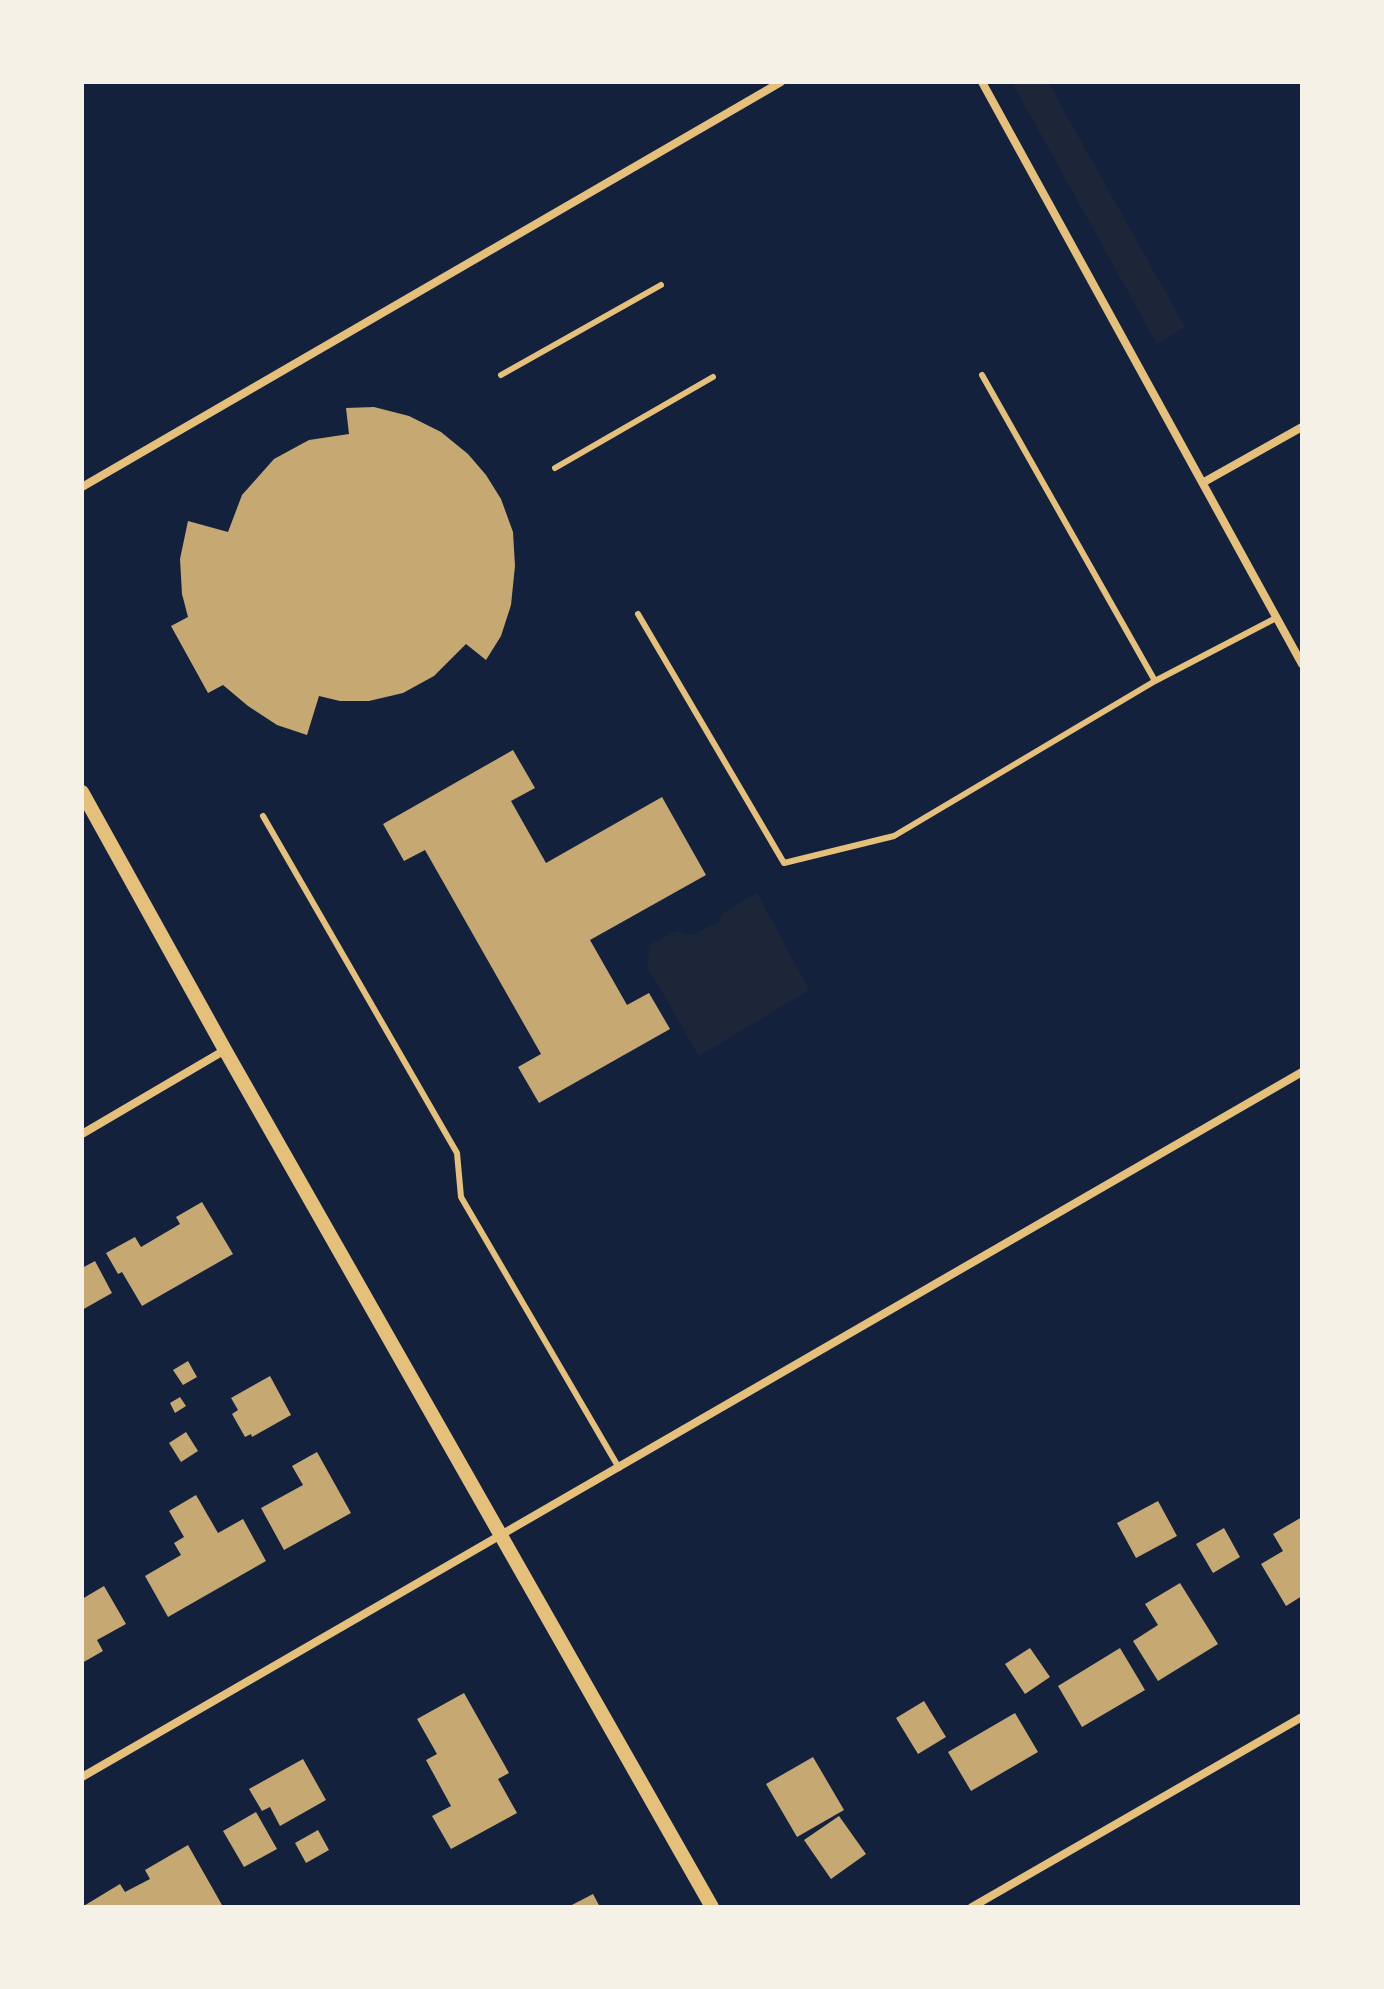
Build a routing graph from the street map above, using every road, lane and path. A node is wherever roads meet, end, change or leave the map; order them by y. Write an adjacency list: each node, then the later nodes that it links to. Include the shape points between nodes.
1 (781, 82): 10 (street)
2 (982, 82): 9 (street)
3 (661, 285): 4 (lane)
4 (501, 375)
5 (982, 375): 14 (lane)
6 (713, 377): 8 (lane)
7 (1302, 427): 9 (street)
8 (555, 468)
9 (1204, 482): 12 (street)
10 (82, 487)
11 (638, 614): 14 (lane, via 784,863 894,836)
12 (1276, 618): 13 (street); 14 (lane)
13 (1302, 664)
14 (1155, 681)
15 (82, 792): 17 (street)
16 (263, 816): 20 (lane, via 457,1153 461,1197)
17 (225, 1050): 19 (street); 21 (street)
18 (1302, 1072): 20 (street)
19 (82, 1134)
20 (619, 1468): 21 (street)
21 (501, 1536): 23 (street); 24 (street)
22 (1302, 1717): 25 (street)
23 (82, 1777)
24 (712, 1907)
25 (972, 1907)

